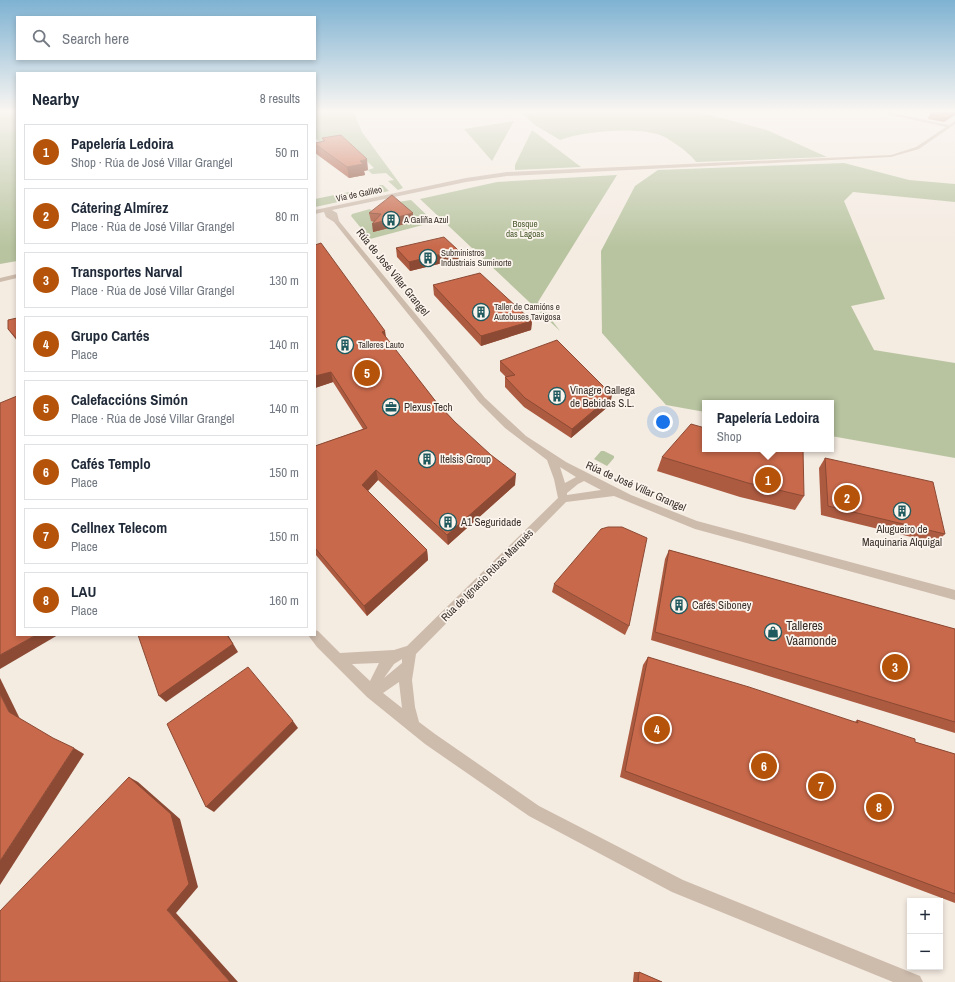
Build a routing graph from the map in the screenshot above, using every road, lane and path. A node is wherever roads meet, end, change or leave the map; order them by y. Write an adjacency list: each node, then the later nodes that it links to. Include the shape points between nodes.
1 (892, 156): 2 (street, Vía de Galileo, via 520,172 480,177)
2 (351, 205): 3 (street, Vía de Galileo); 6 (street)
3 (327, 210): 4 (street, Vía de Galileo); 6 (street, Rúa de José Villar Grangel, via 335,214)
4 (316, 214)
5 (316, 214): 6 (street)
6 (336, 221): 9 (street, Rúa de José Villar Grangel, via 488,407 522,438)
7 (16, 276): 8 (street)
8 (0, 280)
9 (552, 459): 10 (street, Rúa de José Villar Grangel); 12 (street)
10 (584, 477): 11 (street, Rúa de José Villar Grangel); 12 (street, Rúa de Ignacio Ribas Marqués, via 575,481); 13 (street)
11 (614, 492): 13 (street); 14 (street, Rúa de José Villar Grangel, via 695,525)
12 (563, 495): 13 (street); 16 (street, Rúa de Ignacio Ribas Marqués)
13 (575, 496)
14 (955, 595)
15 (315, 636): 18 (street)
16 (411, 651): 17 (street, Rúa de Ignacio Ribas Marqués); 19 (street, Rúa de Ignacio Ribas Marqués)
17 (394, 656): 18 (street, Rúa de Ignacio Ribas Marqués); 20 (street, via 385,663)
18 (338, 659): 20 (street)
19 (406, 667): 20 (street, via 392,680); 21 (street, Rúa de Ignacio Ribas Marqués, via 406,693)
20 (372, 692): 21 (street)
21 (414, 726): 22 (street, via 534,812 664,879)
22 (914, 982)

